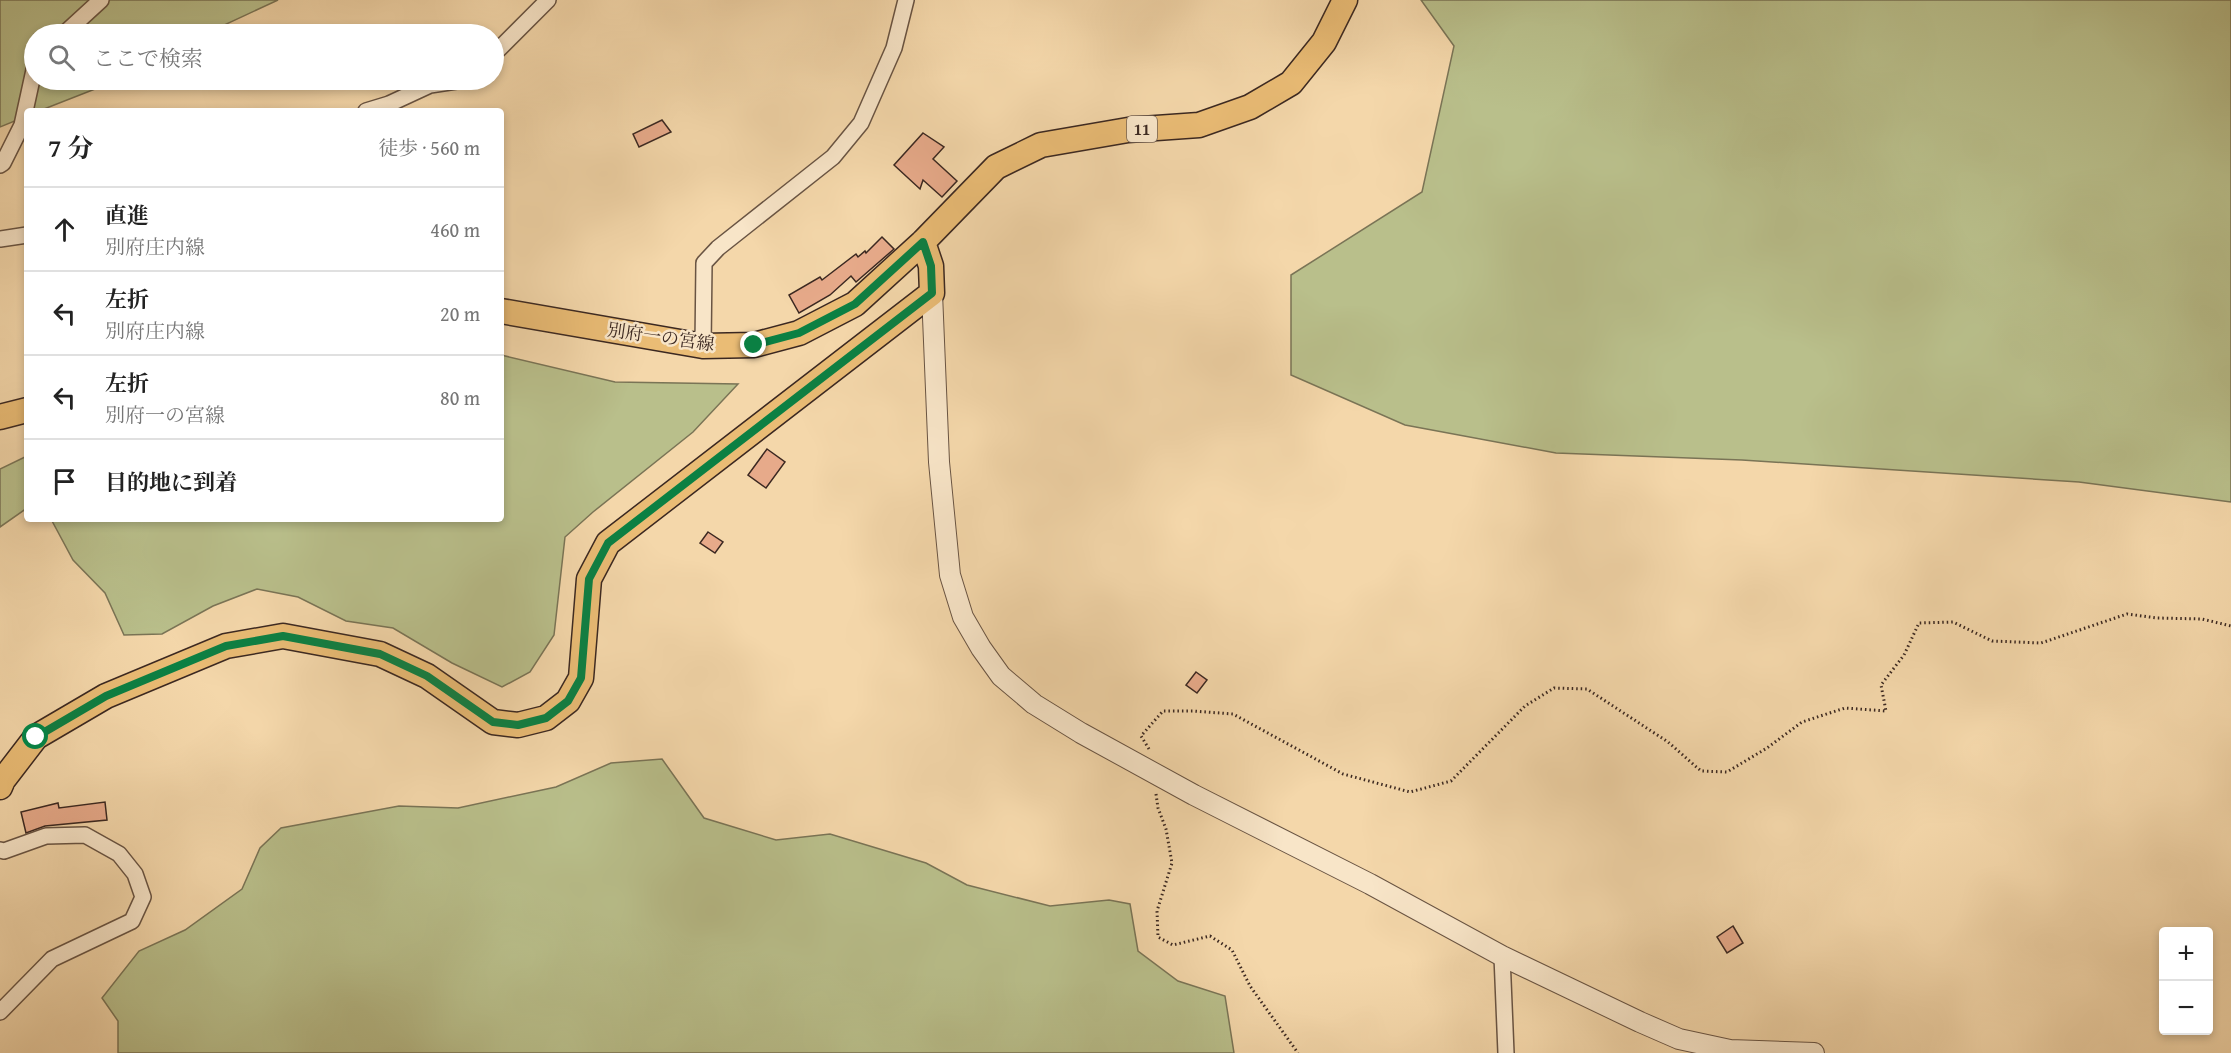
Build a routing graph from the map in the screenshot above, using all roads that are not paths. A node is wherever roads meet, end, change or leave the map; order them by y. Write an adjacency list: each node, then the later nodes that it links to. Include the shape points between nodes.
1 (101, 0): 5 (street)
2 (548, 0): 6 (street)
3 (906, 0): 18 (street, via 894,48 861,123 833,157 704,263)
4 (1344, 0): 15 (main road, 別府一の宮線 / 11, via 1324,42 1291,83 1250,107 1199,124 1128,130 1041,145 996,167)
5 (75, 24)
6 (504, 44)
7 (30, 90): 9 (street)
8 (421, 90): 10 (street)
9 (26, 108)
10 (375, 108)
11 (24, 115): 12 (street)
12 (0, 165)
13 (24, 235): 14 (street)
14 (0, 239)
15 (923, 242): 16 (main road, via 931,266); 18 (main road, 別府一の宮線 / 11, via 855,304 799,333 754,345)
16 (932, 293): 21 (main road, via 608,543 589,579 581,678 568,701 546,718 518,725 493,722 427,676 380,654 283,636 226,646 106,696 36,737); 23 (street, via 940,474 950,575 963,617 1001,676 1034,704 1081,734)
17 (504, 312): 18 (main road, 別府一の宮線 / 11)
18 (703, 346)
19 (24, 412): 20 (main road)
20 (0, 417)
21 (0, 787)
22 (0, 850): 24 (street, via 46,836 85,835 119,854 135,874 143,897 132,921 51,959)
23 (1502, 956): 25 (street); 26 (street, via 1679,1040 1730,1050)
24 (0, 1012)
25 (1506, 1053)
26 (1814, 1053)

